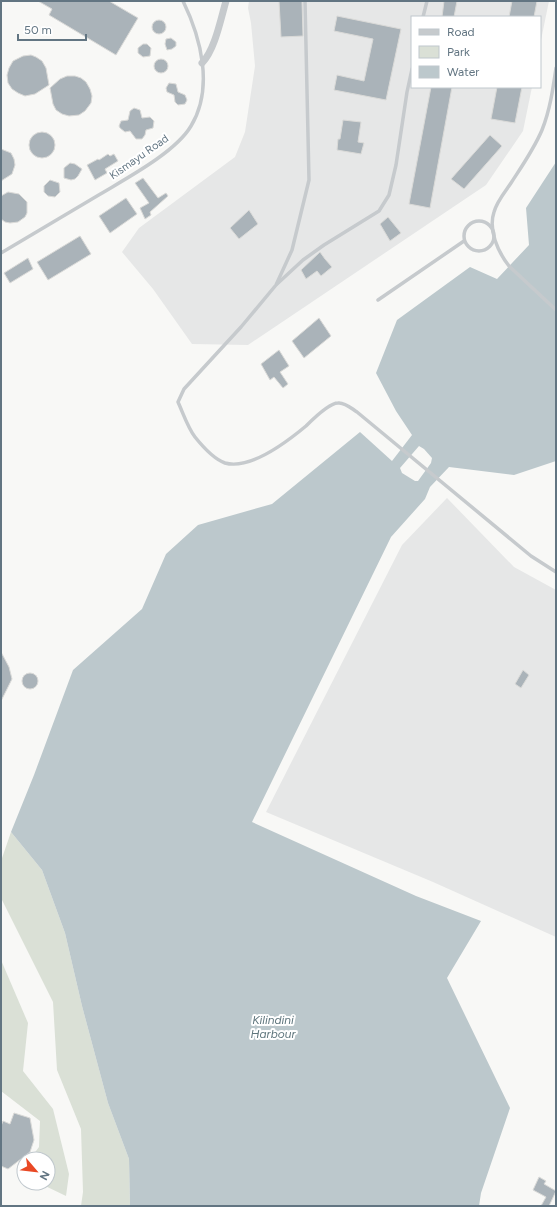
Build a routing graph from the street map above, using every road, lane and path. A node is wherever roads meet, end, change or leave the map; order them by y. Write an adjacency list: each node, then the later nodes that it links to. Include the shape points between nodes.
1 (183, 1): 6 (lane, Kismayu Road, via 193,21)
2 (226, 1): 6 (street, via 217,32)
3 (305, 1): 12 (lane, via 309,180 292,250)
4 (427, 1): 5 (lane)
5 (423, 16)
6 (202, 63): 11 (lane, Kismayu Road, via 203,90 198,112 184,136 135,173)
7 (556, 68): 9 (lane, via 550,106 542,130 498,202 494,213)
8 (411, 74): 12 (lane, via 389,196 379,211 303,260)
9 (493, 233): 10 (lane, via 491,245 484,250 470,248); 10 (lane, via 486,223 476,221 466,228); 14 (lane, via 509,266)
10 (464, 241): 13 (lane)
11 (1, 253)
12 (276, 285): 15 (lane, via 180,396 178,402 194,436 214,457 226,463 237,464 263,457 339,402 357,412 531,556)
13 (378, 300)
14 (556, 310)
15 (556, 572)

